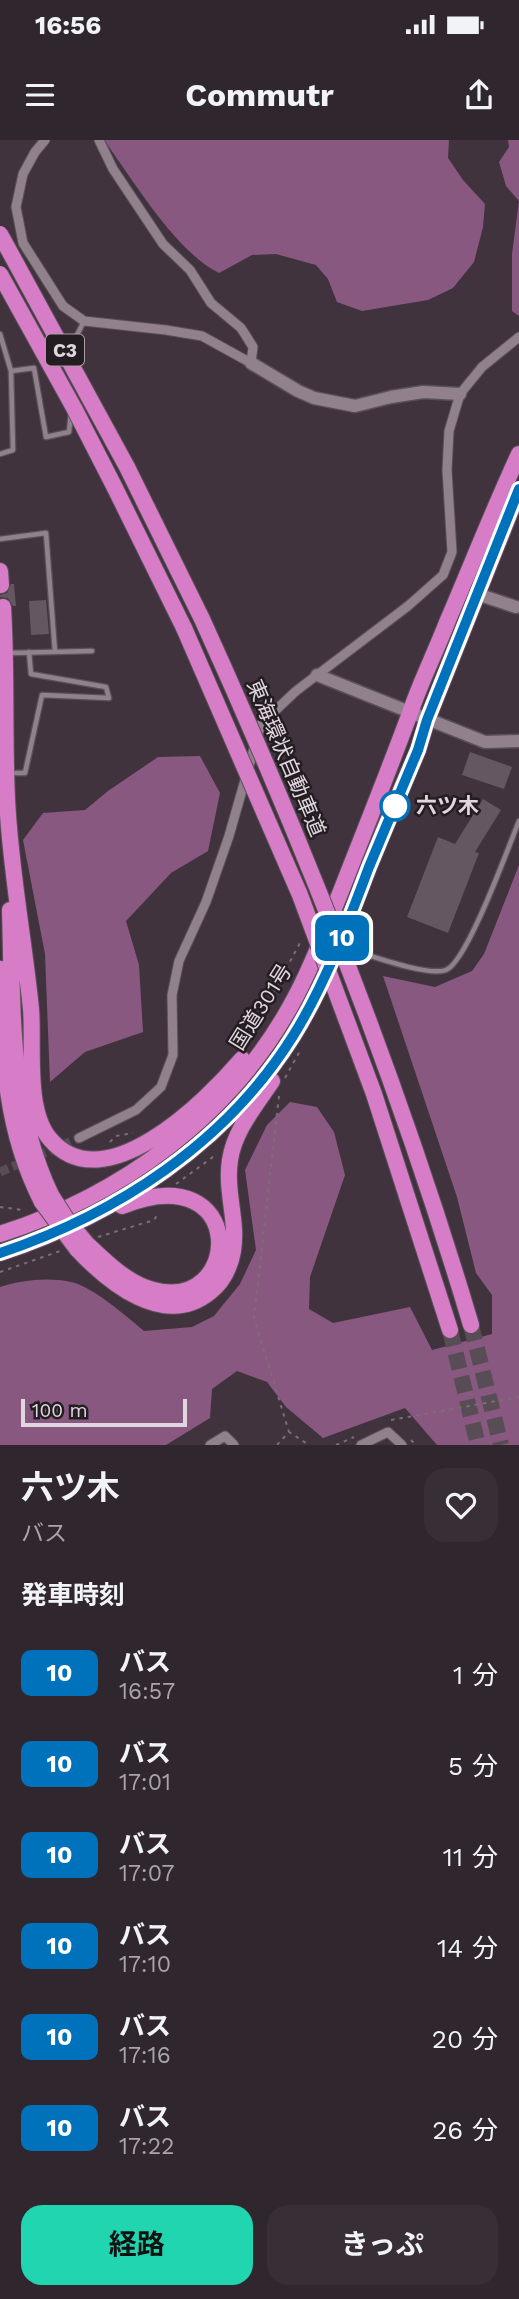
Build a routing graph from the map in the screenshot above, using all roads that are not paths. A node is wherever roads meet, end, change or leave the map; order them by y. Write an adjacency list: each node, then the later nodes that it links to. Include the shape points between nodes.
1 (45, 140): 6 (street, via 23,174 16,207 23,243 63,306)
2 (99, 140): 10 (street, via 120,181 163,244 190,270 211,303 241,328 253,347)
3 (0, 234): 42 (highway, 東海環状自動車道 / C3, bridge, via 127,467 202,619 318,886 393,1084)
4 (0, 274): 7 (highway, 東海環状自動車道 / C3, bridge)
5 (0, 282): 7 (highway, bridge)
6 (84, 321): 10 (street, via 202,336); 12 (lane, via 75,340)
7 (32, 331): 43 (highway, 東海環状自動車道 / C3, bridge, via 184,628 305,908 374,1094)
8 (0, 334): 11 (lane)
9 (519, 337): 14 (street, via 482,367)
10 (251, 363): 14 (street, via 298,391 355,405 422,392)
11 (11, 371): 13 (lane, via 34,368 46,437 69,432); 15 (lane, via 13,450)
12 (72, 379)
13 (72, 393)
14 (460, 394): 26 (street, via 449,431 452,552 443,575)
15 (0, 454)
16 (519, 454): 27 (highway, 国道301号)
17 (519, 489): 19 (highway, 国道301号)
18 (0, 539): 23 (lane, via 46,533)
19 (477, 594): 21 (street); 28 (highway, 国道301号)
20 (3, 607): 24 (highway)
21 (517, 607)
22 (92, 651): 23 (lane)
23 (55, 652): 25 (lane)
24 (3, 653): 25 (lane); 31 (highway)
25 (29, 653): 30 (lane, via 31,674 106,687 109,698 42,695 26,773)
26 (317, 675): 27 (street); 37 (street, via 261,724 229,836 179,961 172,995 173,1055 161,1087 136,1110)
27 (410, 712): 28 (street); 33 (highway, 国道301号)
28 (427, 720): 29 (street, via 485,742); 35 (highway, 国道301号)
29 (519, 741)
30 (16, 773)
31 (7, 799): 33 (highway, via 30,997 36,1104 51,1140 82,1158 105,1159 144,1143 198,1104 235,1068 292,993); 38 (highway, via 19,1091)
32 (519, 821): 35 (lane, via 470,940 455,964 444,971 425,971)
33 (341, 890): 39 (highway, 国道301号, via 289,1009 245,1072 212,1108 177,1140 119,1181 45,1218)
34 (0, 933): 38 (highway, via 9,1105 20,1152)
35 (338, 946): 36 (highway, 国道301号)
36 (326, 976): 40 (highway, via 296,1041 233,1145 228,1172 234,1248 228,1270 215,1289 189,1304 147,1301 115,1284); 41 (highway, 国道301号, via 276,1061 198,1145 104,1209)
37 (79, 1138)
38 (47, 1198): 40 (highway, bridge)
39 (0, 1234)
40 (82, 1247): 41 (highway, via 134,1281 175,1293 203,1281 215,1266 220,1246 216,1227 204,1209 187,1198 164,1194)
41 (0, 1254)
42 (471, 1325)
43 (450, 1330)
44 (210, 1445): 45 (street, via 225,1436)
45 (234, 1445)
46 (361, 1445): 47 (street, via 388,1432)
47 (402, 1445)

